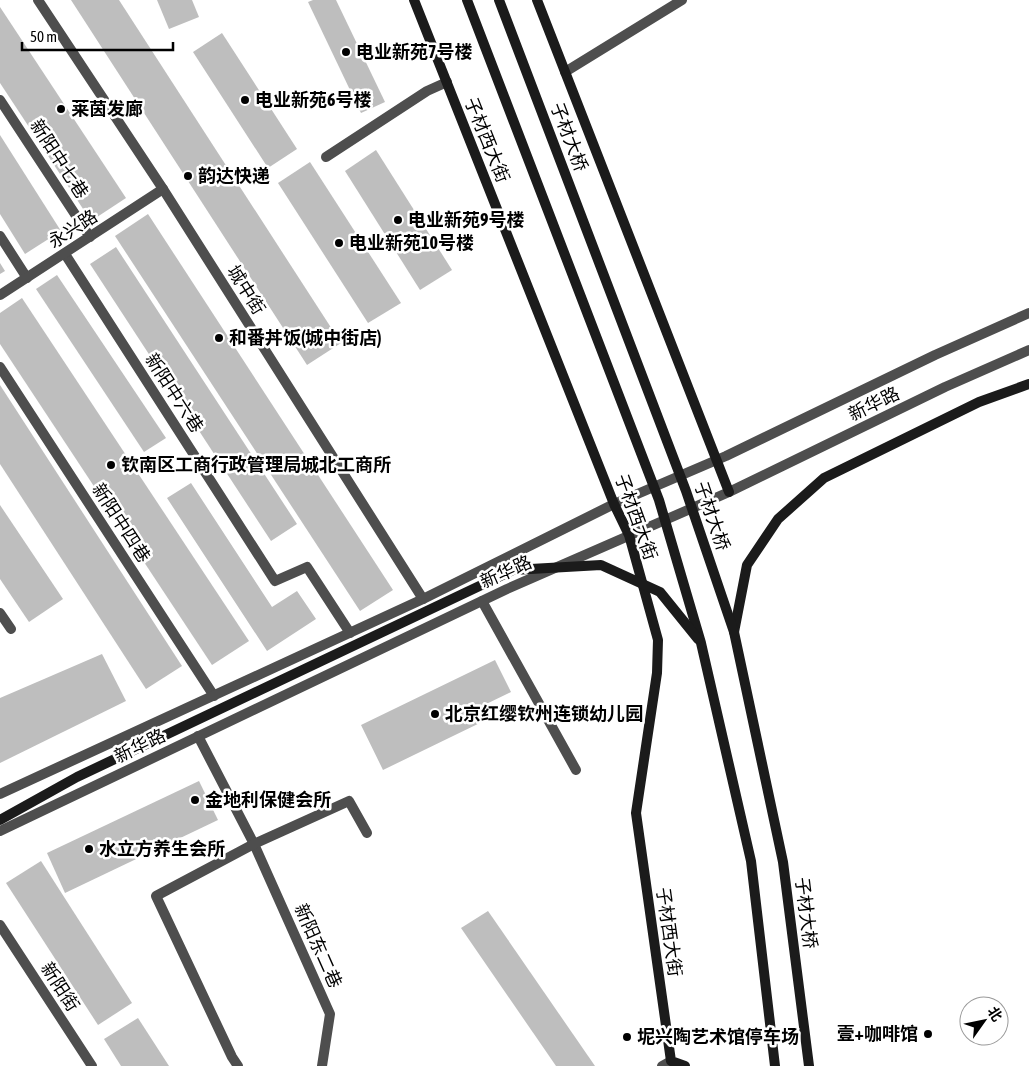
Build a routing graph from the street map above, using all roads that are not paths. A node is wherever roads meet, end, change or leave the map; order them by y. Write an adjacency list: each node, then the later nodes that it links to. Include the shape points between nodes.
1 (38, 0): 11 (street, 城中街)
2 (414, 0): 8 (main road, 子材西大街)
3 (467, 0): 31 (main road, bridge, via 659,500)
4 (499, 0): 29 (main road, 子材大桥, bridge, via 686,491)
5 (537, 0): 7 (main road)
6 (682, 0): 7 (street)
7 (565, 72): 21 (main road)
8 (447, 82): 10 (street, via 427,91); 23 (main road, 子材西大街)
9 (0, 100): 13 (street, 新阳中七巷)
10 (326, 157)
11 (163, 189): 13 (street, 永兴路); 25 (street, 城中街)
12 (0, 236): 15 (street)
13 (90, 236): 14 (street, 永兴路)
14 (64, 254): 15 (street, 永兴路); 30 (street, 新阳中六巷, via 275,581 307,567)
15 (27, 278): 16 (street, 永兴路)
16 (0, 295)
17 (1028, 312): 21 (street, 新华路)
18 (1029, 350): 22 (street, 新华路)
19 (0, 367): 32 (street, 新阳中四巷)
20 (1029, 384): 29 (main road, via 979,402 824,478 778,519 747,566)
21 (716, 460): 22 (main road); 23 (street, 新华路)
22 (728, 492): 24 (street, 新华路)
23 (614, 504): 24 (main road, 子材西大街); 25 (street, 新华路)
24 (629, 535): 26 (street, 新华路); 41 (main road, 子材西大街, via 658,640 657,673 636,813)
25 (423, 599): 30 (street, 新华路)
26 (482, 601): 33 (street, 新华路); 34 (street)
27 (0, 613): 28 (street)
28 (11, 629)
29 (734, 632): 47 (main road, 子材大桥, bridge, via 783,862)
30 (350, 633): 32 (street, 新华路)
31 (701, 642): 36 (main road, bridge, via 660,592 601,565 513,570 77,777); 46 (main road, bridge, via 751,861)
32 (214, 696): 35 (street, 新华路)
33 (198, 736): 37 (street, 新华路); 39 (street, 新阳东二巷)
34 (576, 770)
35 (0, 794)
36 (0, 820)
37 (0, 831)
38 (367, 833): 39 (street, via 349,801)
39 (254, 844): 43 (street, via 156,896); 44 (street, 新阳东二巷, via 330,1014)
40 (0, 925): 42 (street, 新阳街)
41 (667, 1063): 45 (main road, 子材西大街)
42 (92, 1066)
43 (238, 1066)
44 (322, 1066)
45 (685, 1066)
46 (776, 1066)
47 (808, 1066)

